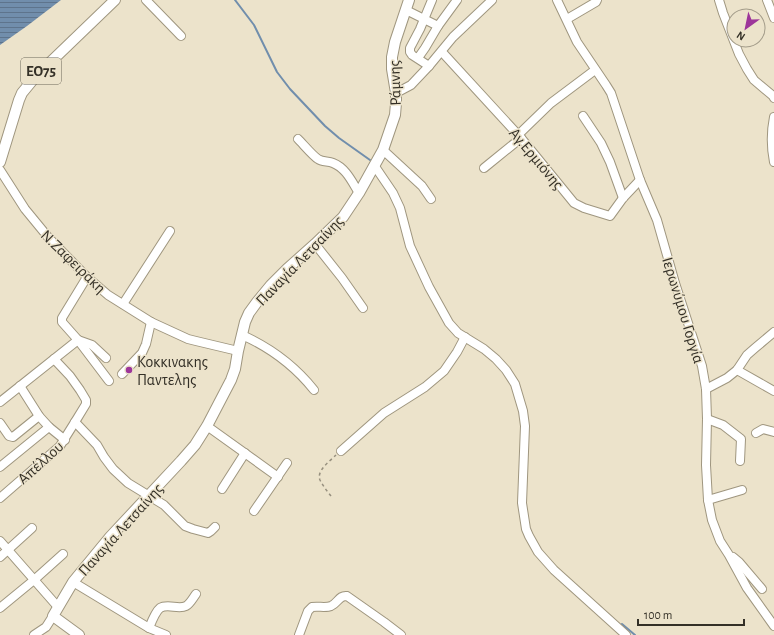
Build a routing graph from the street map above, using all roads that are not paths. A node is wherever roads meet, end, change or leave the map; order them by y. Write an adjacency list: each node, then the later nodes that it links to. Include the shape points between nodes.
1 (115, 0): 28 (main road, ΕΟ75, via 36,76 22,93)
2 (146, 0): 16 (street)
3 (409, 0): 11 (main road, Ράμνης)
4 (432, 0): 12 (street)
5 (457, 0): 15 (street)
6 (492, 0): 17 (street, via 453,37)
7 (557, 0): 14 (street, Ιερωνύμου Γοργία)
8 (597, 0): 14 (street)
9 (719, 0): 22 (street, via 747,69 754,80)
10 (767, 0): 13 (street)
11 (406, 10): 12 (street); 21 (main road, Ράμνης, via 392,57)
12 (425, 18): 15 (street); 18 (street, via 410,48 412,55)
13 (774, 18)
14 (567, 19): 20 (street, Ιερωνύμου Γοργία, via 577,42)
15 (438, 26): 18 (street)
16 (181, 36)
17 (442, 52): 19 (street); 25 (street, Αγ.Ερμιόνης)
18 (418, 58): 19 (street)
19 (429, 66): 21 (street, via 411,85)
20 (595, 70): 25 (street, via 550,103); 33 (street, Ιερωνύμου Γοργία, via 611,93)
21 (396, 93): 27 (main road, Ράμνης, via 394,114)
22 (774, 98)
23 (583, 116): 35 (street, via 601,143)
24 (774, 117): 29 (street, via 771,130)
25 (520, 136): 31 (street); 35 (street, Αγ.Ερμιόνης, via 574,203 610,216)
26 (298, 139): 34 (street, via 317,159 336,164 343,170)
27 (382, 150): 30 (main road, Ράμνης); 36 (street, via 422,186)
28 (0, 162)
29 (774, 162)
30 (374, 165): 34 (main road, Παναγία Λετσαίνης); 45 (street, via 400,208 410,246 429,287 449,323)
31 (484, 168)
32 (0, 170): 39 (street, Ν.Ζαφειράκη, via 35,223)
33 (640, 180): 35 (street, Αγ.Ερμιόνης); 54 (street, Ιερωνύμου Γοργία, via 656,220 702,366)
34 (359, 193): 38 (main road, Παναγία Λετσαίνης, via 343,217)
35 (623, 198)
36 (431, 199)
37 (170, 231): 40 (street)
38 (315, 244): 41 (street); 44 (main road, Παναγία Λετσαίνης, via 256,302 245,322)
39 (87, 277): 40 (street, Ν.Ζαφειράκη); 46 (street, via 62,318 64,325)
40 (123, 304): 42 (street, Ν.Ζαφειράκη)
41 (363, 308)
42 (151, 322): 47 (street, Ν.Ζαφειράκη, via 196,342); 51 (street, via 142,353)
43 (774, 332): 50 (street, via 747,356)
44 (242, 335): 47 (main road, Παναγία Λετσαίνης); 55 (street, via 276,354 296,370)
45 (464, 337): 67 (street, via 444,371 384,414); 102 (street, via 503,366 515,384 519,396 525,426 522,504 529,536 538,552 554,570)
46 (78, 340): 48 (street, via 92,345); 49 (street); 52 (street)
47 (238, 351): 62 (main road, Παναγία Λετσαίνης, via 231,380)
48 (106, 358)
49 (54, 359): 53 (street); 60 (street, Απέλλου, via 70,376 86,400)
50 (737, 370): 54 (street); 56 (street)
51 (122, 374)
52 (109, 380)
53 (20, 386): 57 (street); 58 (street)
54 (706, 389): 59 (street, Ιερωνύμου Γοργία)
55 (314, 390)
56 (774, 391)
57 (0, 402)
58 (39, 416): 61 (street, via 13,437 9,436); 63 (street)
59 (707, 419): 69 (street, via 723,425 741,439); 77 (street, Ιερωνύμου Γοργία)
60 (75, 422): 66 (street, Απέλλου); 75 (street, via 97,445 113,469 128,483)
61 (0, 423)
62 (207, 426): 68 (street); 75 (main road, Παναγία Λετσαίνης, via 195,445)
63 (49, 427): 66 (street); 71 (street)
64 (774, 432): 65 (street, via 763,429)
65 (756, 433)
66 (65, 440): 76 (street, Απέλλου)
67 (341, 451)
68 (245, 453): 72 (street); 73 (street)
69 (740, 461)
70 (287, 463): 72 (street)
71 (0, 467)
72 (278, 477): 78 (street)
73 (222, 488)
74 (742, 490): 77 (street)
75 (150, 496): 79 (street, via 193,530 208,533); 87 (main road, Παναγία Λετσαίνης, via 110,537)
76 (0, 498)
77 (708, 500): 84 (street, Ιερωνύμου Γοργία, via 720,541)
78 (254, 511)
79 (215, 527)
80 (32, 528): 82 (street)
81 (0, 541): 82 (street)
82 (8, 550): 85 (street); 86 (street)
83 (63, 554): 86 (street)
84 (729, 555): 88 (street, via 739,562); 93 (street, Ιερωνύμου Γοργία, via 747,588)
85 (0, 557)
86 (34, 580): 90 (street); 91 (street)
87 (73, 582): 90 (main road, Παναγία Λετσαίνης); 95 (street)
88 (762, 589)
89 (196, 594): 95 (street, via 186,606 160,608)
90 (58, 607): 92 (main road, Παναγία Λετσαίνης)
91 (0, 608)
92 (52, 616): 94 (street); 98 (main road)
93 (774, 626)
94 (46, 627): 96 (street); 97 (street)
95 (149, 628): 99 (street)
96 (34, 635)
97 (42, 635)
98 (79, 635)
99 (166, 635)
100 (299, 635): 101 (street, via 312,607 333,605 344,595)
101 (401, 635)
102 (626, 635)

